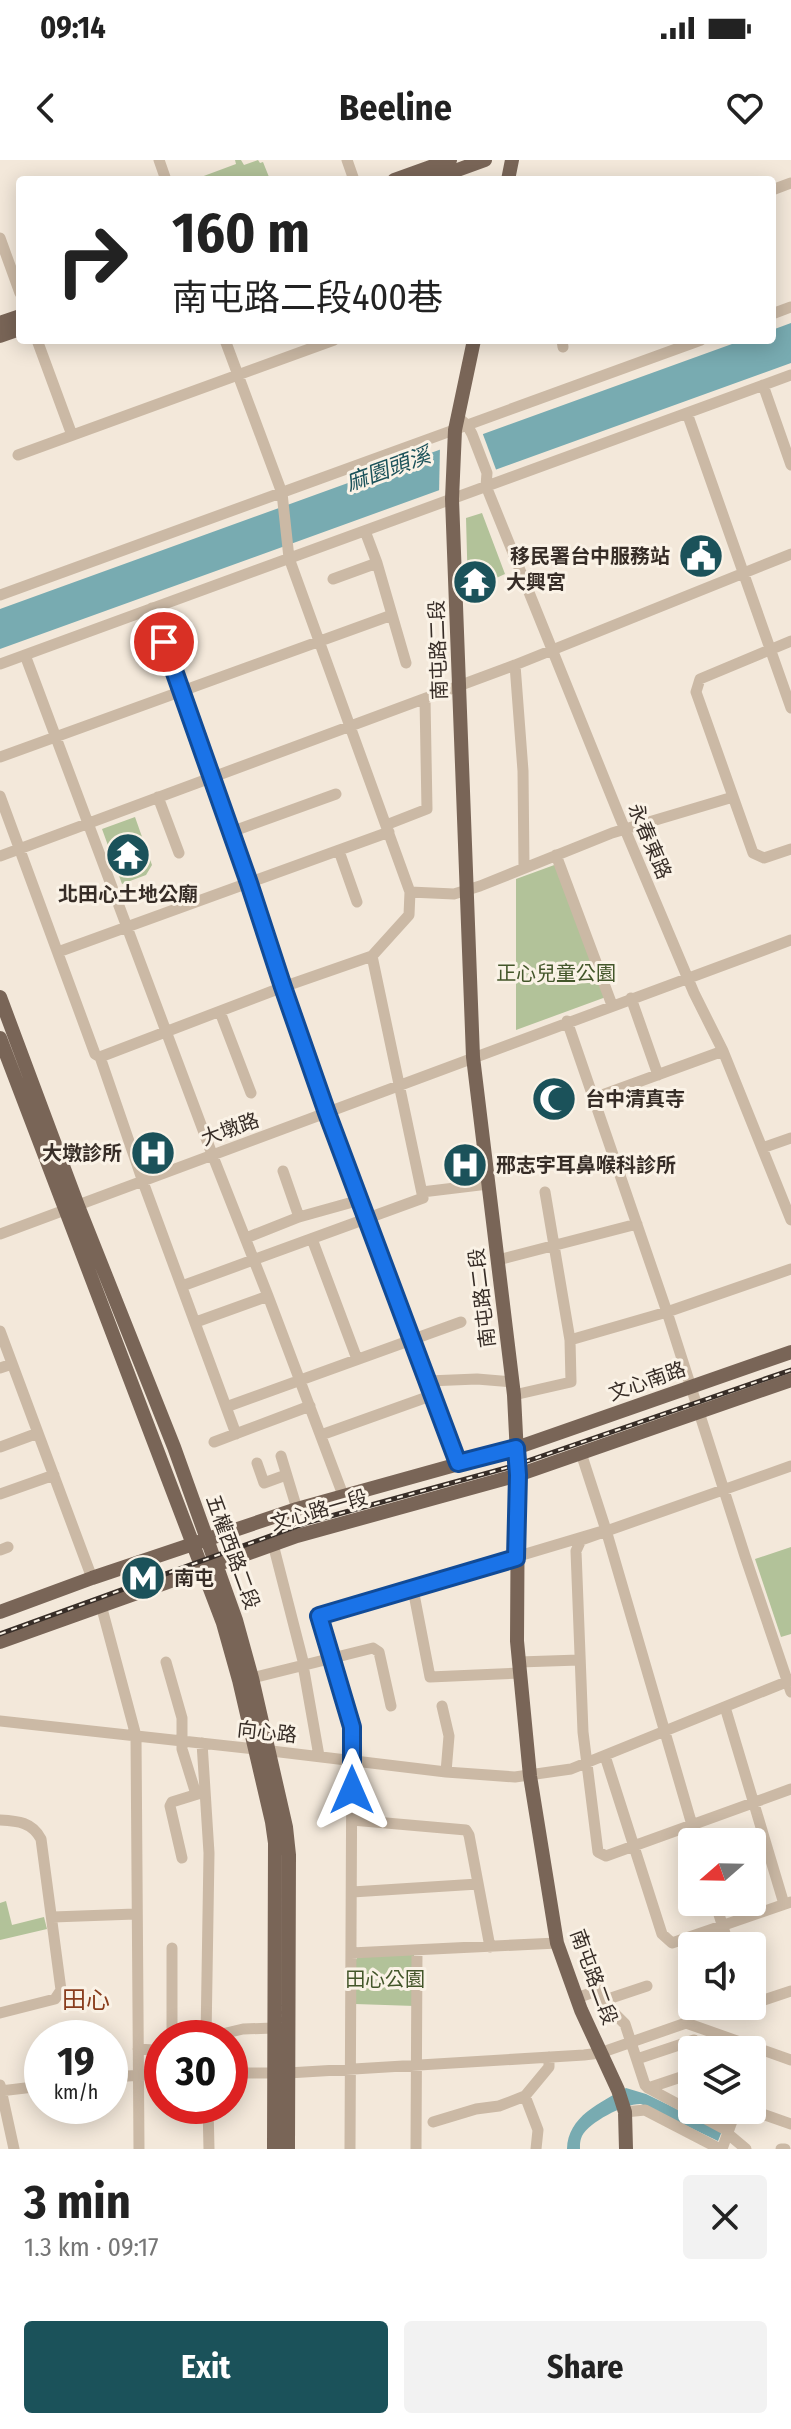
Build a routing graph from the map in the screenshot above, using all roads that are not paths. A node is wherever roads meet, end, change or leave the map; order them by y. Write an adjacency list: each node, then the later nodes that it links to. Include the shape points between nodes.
1 (450, 160): 3 (main road)
2 (485, 160): 4 (main road)
3 (405, 176)
4 (441, 176)
5 (0, 238): 6 (street)
6 (16, 282)
7 (38, 344): 17 (street)
8 (226, 344): 12 (street)
9 (323, 344): 12 (street)
10 (473, 344): 16 (main road, 南屯路二段)
11 (690, 344): 16 (street)
12 (237, 375): 17 (street); 22 (street)
13 (791, 375): 14 (street)
14 (763, 385): 15 (street); 19 (street)
15 (687, 413): 20 (street); 27 (street)
16 (461, 429): 20 (street, 永春東路, via 487,473); 21 (main road, 南屯路二段); 22 (street)
17 (72, 435): 18 (street)
18 (18, 455)
19 (791, 465)
20 (486, 486): 21 (street); 34 (street, 永春東路)
21 (452, 493): 23 (street); 40 (main road, 南屯路二段)
22 (282, 497): 24 (street); 29 (street)
23 (365, 531): 24 (street); 26 (street)
24 (288, 554): 30 (street); 33 (street)
25 (791, 554): 27 (street)
26 (377, 563): 28 (street); 31 (street)
27 (744, 572): 34 (street); 35 (street)
28 (333, 579)
29 (0, 595)
30 (152, 608): 36 (street); 41 (street)
31 (392, 615): 33 (street); 37 (street)
32 (791, 641): 35 (street)
33 (319, 642): 41 (street); 44 (street)
34 (553, 650): 39 (street); 54 (street, 永春東路)
35 (770, 650): 43 (street); 51 (street, via 700,679 697,685)
36 (25, 655): 38 (street); 45 (street)
37 (406, 663)
38 (0, 664)
39 (515, 665): 40 (street); 62 (street)
40 (459, 686): 42 (street); 64 (main road, 南屯路二段)
41 (181, 692): 45 (street); 47 (street)
42 (425, 699): 44 (street); 53 (street, via 427,809)
43 (791, 708)
44 (350, 727): 47 (street); 53 (street)
45 (55, 736): 46 (street); 52 (street)
46 (0, 757)
47 (212, 777): 50 (street); 55 (street)
48 (336, 794): 55 (street)
49 (0, 796): 56 (street)
50 (158, 797): 52 (street); 59 (street)
51 (733, 797): 54 (street); 57 (street, via 753,853 764,858)
52 (87, 823): 56 (street); 67 (street)
53 (388, 828): 58 (street); 65 (street)
54 (625, 829): 60 (street); 71 (street, 永春東路)
55 (231, 832): 63 (street)
56 (20, 849): 61 (street); 69 (street)
57 (791, 849)
58 (339, 851): 63 (street); 66 (street)
59 (179, 853)
60 (556, 855): 62 (street); 75 (street)
61 (0, 856)
62 (524, 868): 64 (street)
63 (249, 883): 67 (street); 72 (street)
64 (468, 890): 65 (street); 82 (main road, 南屯路二段)
65 (410, 892): 70 (street, via 409,915)
66 (357, 902)
67 (127, 927): 69 (street); 78 (street)
68 (791, 940): 71 (street, 大墩路)
69 (58, 952): 81 (street)
70 (372, 956): 72 (street); 84 (street)
71 (688, 978): 74 (street, 大墩路); 80 (street, 永春東路)
72 (283, 987): 76 (street); 87 (street)
73 (0, 997): 97 (main road, 五權西路二段)
74 (631, 998): 75 (street, 大墩路); 83 (street)
75 (612, 1005): 77 (street, 大墩路)
76 (220, 1012): 78 (street); 85 (street)
77 (567, 1021): 82 (street, 大墩路); 86 (street)
78 (166, 1032): 81 (street); 90 (street)
79 (0, 1038): 97 (main road, 五權西路二段)
80 (723, 1051): 83 (street); 89 (street, 永春東路)
81 (100, 1057): 92 (street)
82 (473, 1057): 84 (street, 大墩路); 93 (main road, 南屯路二段)
83 (658, 1075): 86 (street)
84 (399, 1085): 87 (street, 大墩路); 94 (street)
85 (251, 1093)
86 (594, 1098): 101 (street)
87 (327, 1113): 90 (street, 大墩路); 96 (street)
88 (791, 1138): 89 (street)
89 (762, 1148): 100 (street, 永春東路)
90 (212, 1154): 92 (street, 大墩路); 103 (street)
91 (283, 1171): 98 (street)
92 (143, 1182): 97 (street, 大墩路); 109 (street)
93 (488, 1184): 94 (street); 107 (main road, 南屯路二段)
94 (422, 1192): 99 (street, via 423,1198)
95 (545, 1192): 105 (street)
96 (360, 1200): 98 (street); 99 (street)
97 (71, 1208): 102 (street, 大墩路); 149 (main road, 五權西路二段, via 174,1447)
98 (299, 1217): 103 (street)
99 (366, 1218): 104 (street); 115 (street)
100 (791, 1220)
101 (637, 1224): 105 (street); 111 (street)
102 (0, 1234)
103 (246, 1238): 106 (street)
104 (312, 1239): 106 (street); 118 (street)
105 (556, 1245): 107 (street); 116 (street)
106 (254, 1260): 109 (street); 110 (street)
107 (498, 1260): 125 (main road, 南屯路二段)
108 (791, 1269): 111 (street)
109 (182, 1286): 112 (street)
110 (268, 1296): 112 (street); 122 (street)
111 (667, 1312): 116 (street); 124 (street)
112 (196, 1322): 128 (street)
113 (461, 1322): 115 (street)
114 (0, 1331): 119 (street)
115 (413, 1339): 118 (street); 123 (street)
116 (570, 1340): 125 (street, via 571,1382)
117 (791, 1352): 124 (main road, 文心南路)
118 (357, 1359): 122 (street)
119 (12, 1364): 120 (street); 130 (street)
120 (0, 1368)
121 (791, 1380): 129 (main road)
122 (301, 1381): 127 (street); 128 (street)
123 (428, 1381): 125 (street, via 477,1379); 126 (street)
124 (692, 1387): 129 (street); 135 (main road, 文心南路)
125 (513, 1388): 135 (main road, 南屯路二段)
126 (433, 1395): 132 (street); 139 (street)
127 (310, 1406): 131 (street); 132 (street)
128 (226, 1407): 131 (street)
129 (700, 1412): 136 (main road); 144 (street)
130 (38, 1433): 134 (street); 141 (street)
131 (236, 1434): 133 (street)
132 (321, 1435): 146 (street)
133 (214, 1442)
134 (0, 1447)
135 (516, 1448): 139 (main road, 文心路一段); 143 (main road, 南屯路二段)
136 (581, 1453): 143 (main road); 148 (street)
137 (281, 1456): 142 (street)
138 (257, 1463): 142 (street, via 264,1483)
139 (458, 1463): 146 (main road, 文心路一段)
140 (791, 1466): 144 (street)
141 (54, 1475): 145 (street); 153 (street)
142 (286, 1475): 147 (street)
143 (518, 1475): 150 (main road, 文心路一段); 151 (main road, 南屯路二段)
144 (724, 1488): 148 (street); 164 (street)
145 (1, 1491)
146 (343, 1495): 147 (main road, 文心路一段)
147 (297, 1509): 149 (main road, 文心路一段)
148 (606, 1530): 151 (street); 159 (street, via 581,1540 576,1551); 169 (street)
149 (200, 1541): 152 (main road, 五權西路二段); 153 (main road, 文心路一段)
150 (273, 1544): 152 (main road, 文心路一段); 161 (street)
151 (516, 1558): 154 (street); 162 (main road, 南屯路二段)
152 (210, 1567): 155 (main road, 文心路一段); 163 (main road, 五權西路二段); 173 (main road, 五權西路二段)
153 (92, 1578): 156 (main road, 文心路一段)
154 (413, 1589): 158 (street, via 319,1616); 162 (street, via 430,1677)
155 (101, 1605): 157 (main road, 文心路一段); 170 (street)
156 (0, 1612)
157 (0, 1642)
158 (332, 1659): 161 (street); 165 (street, via 373,1648 379,1652); 176 (street, via 352,1727)
159 (579, 1660): 162 (street); 177 (street)
160 (166, 1662): 171 (street, via 182,1718)
161 (303, 1665): 163 (street); 174 (street)
162 (519, 1667): 179 (main road, 南屯路二段)
163 (252, 1678): 173 (main road, 五權西路二段)
164 (790, 1685): 167 (street, 向心路)
165 (391, 1706)
166 (442, 1706): 178 (street, via 449,1736)
167 (725, 1707): 169 (street, 向心路); 182 (street)
168 (0, 1721): 170 (street, 向心路)
169 (663, 1732): 175 (street, 向心路); 185 (street)
170 (136, 1736): 171 (street, 向心路); 192 (street)
171 (182, 1741): 172 (street, 向心路); 181 (street)
172 (202, 1743): 173 (street, 向心路); 181 (street)
173 (261, 1750): 174 (street, 向心路); 211 (main road, 五權西路二段, via 275,1843); 225 (main road, 五權西路二段, via 286,1827 289,1855)
174 (319, 1756): 176 (street, 向心路)
175 (605, 1756): 177 (street, 向心路); 187 (street)
176 (352, 1760): 178 (street, 向心路); 184 (street)
177 (586, 1763): 179 (street, 向心路); 187 (street, via 598,1852 606,1856)
178 (446, 1772): 179 (street, 向心路)
179 (530, 1776): 197 (main road, 南屯路二段)
180 (791, 1789): 182 (street)
181 (200, 1793): 188 (street, via 170,1806); 210 (street, via 209,1853)
182 (754, 1803): 185 (street); 191 (street)
183 (0, 1820): 194 (street, via 36,1829)
184 (352, 1820): 189 (street, via 466,1830); 190 (street)
185 (692, 1825): 186 (street); 187 (street)
186 (693, 1828)
187 (634, 1846): 195 (street, via 662,1934 672,1943)
188 (182, 1858)
189 (478, 1884): 190 (street); 199 (street)
190 (352, 1892): 202 (street)
191 (788, 1903): 195 (street)
192 (135, 1914): 194 (street); 216 (street)
193 (719, 1916): 195 (street)
194 (53, 1917): 208 (street, via 61,1990 55,1999)
195 (722, 1925): 196 (street)
196 (724, 1932)
197 (557, 1943): 199 (street); 206 (main road, 南屯路二段)
198 (584, 1943): 205 (street)
199 (490, 1947): 201 (street)
200 (172, 1948): 209 (street)
201 (417, 1950): 202 (street); 223 (street)
202 (351, 1953): 224 (street)
203 (647, 1986): 205 (street)
204 (791, 1991): 207 (street)
205 (600, 1995): 206 (street); 214 (street, via 625,2024)
206 (577, 1998): 219 (main road, 南屯路二段)
207 (766, 1999)
208 (0, 2013)
209 (172, 2020)
210 (206, 2020)
211 (274, 2028): 212 (street); 225 (main road, 五權西路二段)
212 (248, 2029)
213 (723, 2036): 214 (street, via 686,2023)
214 (631, 2042): 219 (street); 221 (street)
215 (678, 2045): 221 (street)
216 (138, 2049): 217 (street); 227 (street)
217 (144, 2049)
218 (766, 2051): 222 (street)
219 (600, 2053): 220 (street); 235 (main road, 南屯路二段)
220 (549, 2057): 223 (street); 234 (street, via 549,2067)
221 (637, 2059): 232 (street)
222 (791, 2060)
223 (417, 2065): 224 (street); 237 (street)
224 (351, 2069): 225 (street); 247 (street)
225 (281, 2072): 226 (street); 245 (main road, 五權西路二段); 246 (main road, 五權西路二段)
226 (248, 2073)
227 (138, 2074): 228 (street); 229 (street); 243 (street)
228 (144, 2074)
229 (128, 2075)
230 (678, 2078): 232 (street)
231 (24, 2087): 233 (street)
232 (648, 2088): 241 (street)
233 (0, 2089): 242 (street)
234 (525, 2096): 237 (street); 249 (street, via 538,2130)
235 (624, 2110): 250 (main road); 251 (street, via 645,2110)
236 (766, 2115): 238 (street)
237 (425, 2122): 248 (street)
238 (789, 2123)
239 (208, 2124): 244 (street)
240 (731, 2124): 241 (street)
241 (728, 2132): 251 (street); 252 (street)
242 (14, 2149)
243 (139, 2149)
244 (209, 2149)
245 (274, 2149)
246 (288, 2149)
247 (350, 2149)
248 (416, 2149)
249 (536, 2149)
250 (626, 2149)
251 (722, 2149)
252 (746, 2149)

